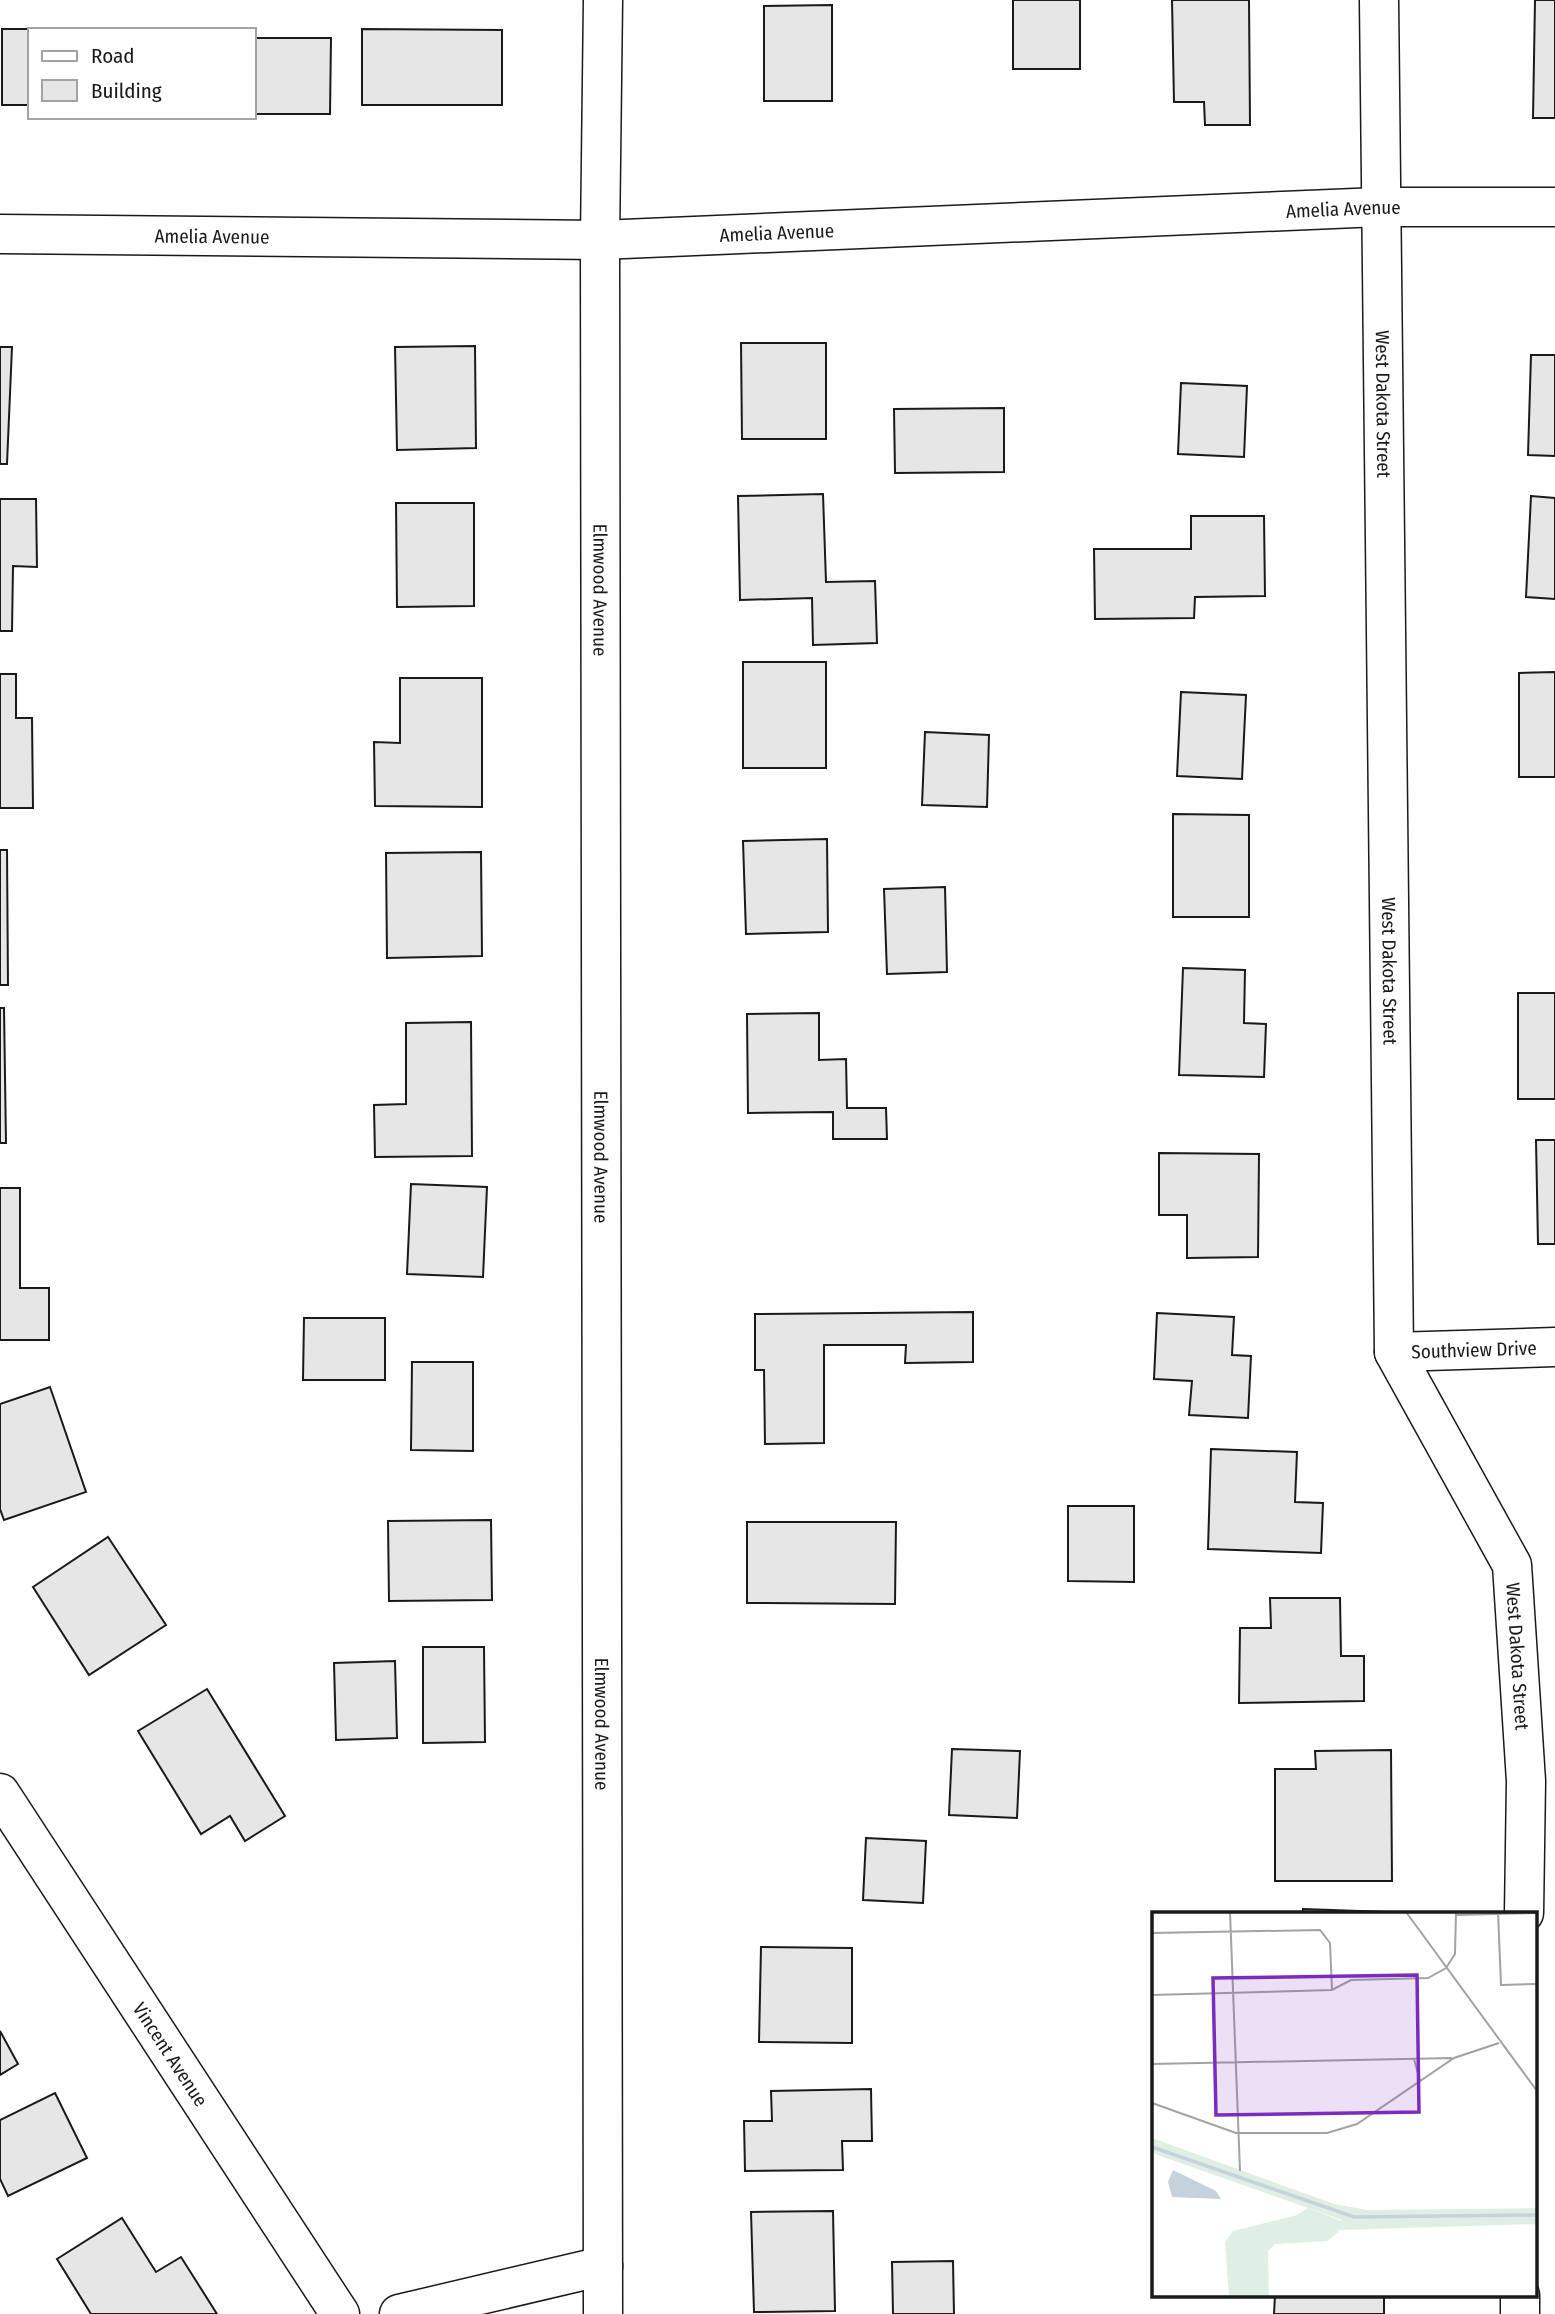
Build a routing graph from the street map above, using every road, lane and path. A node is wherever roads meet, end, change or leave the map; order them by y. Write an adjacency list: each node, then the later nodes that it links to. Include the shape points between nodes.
1 (603, 0): 6 (street, Elmwood Avenue)
2 (1379, 0): 3 (street, West Dakota Street)
3 (1379, 207): 4 (street, Amelia Avenue); 6 (street, Amelia Avenue); 8 (street, West Dakota Street)
4 (1555, 207)
5 (0, 234): 6 (street, Amelia Avenue)
6 (600, 240): 11 (street, Elmwood Avenue)
7 (1555, 1347): 8 (street, Southview Drive)
8 (1394, 1352): 10 (street, West Dakota Street, via 1512,1565 1526,1781)
9 (0, 1794): 13 (street, Vincent Avenue)
10 (1524, 1912)
11 (603, 2266): 14 (street); 15 (street, Elmwood Avenue)
12 (1520, 2296): 16 (street)
13 (340, 2314)
14 (399, 2314)
15 (603, 2314)
16 (1520, 2314)

